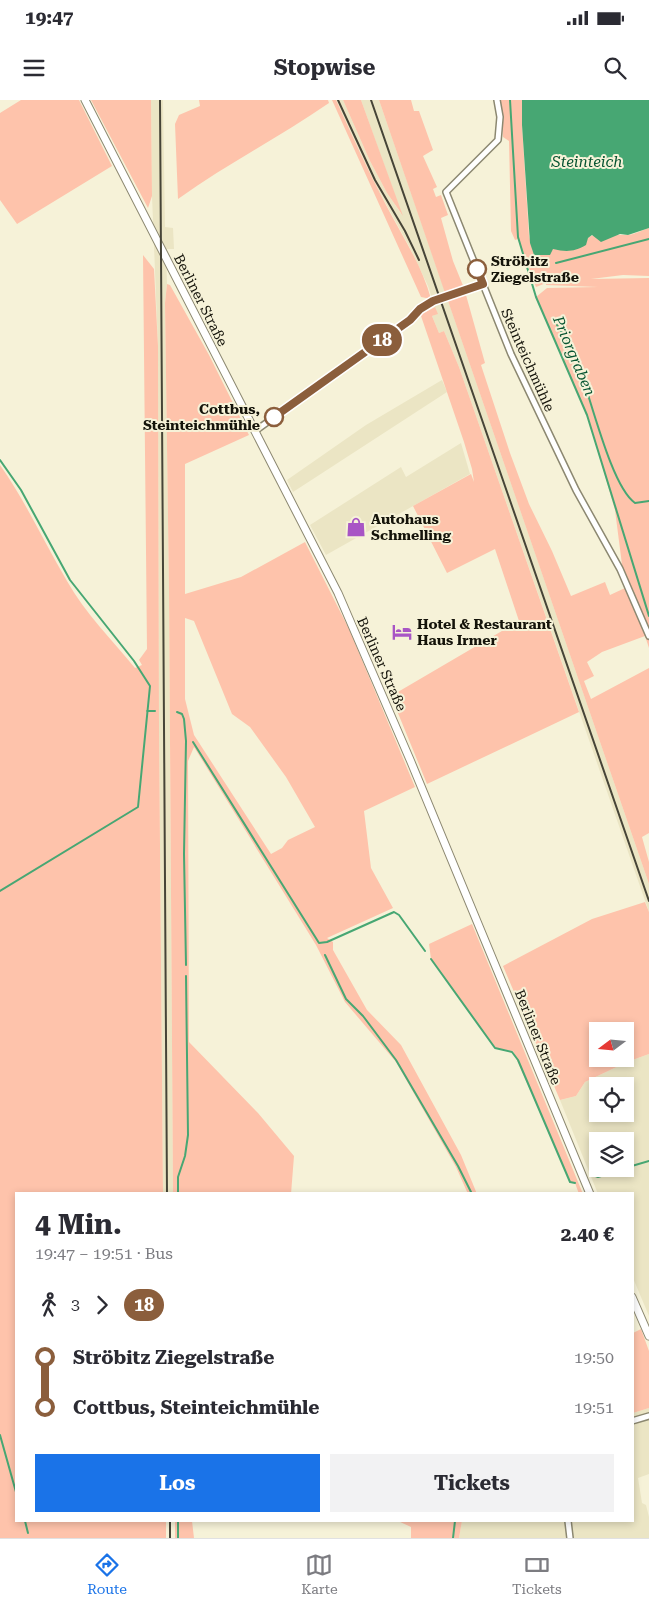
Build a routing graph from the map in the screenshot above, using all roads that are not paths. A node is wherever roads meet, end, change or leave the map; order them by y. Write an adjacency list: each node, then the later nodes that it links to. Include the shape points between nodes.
1 (85, 100): 4 (main road, Berliner Straße)
2 (497, 100): 3 (street, Steinteichmühle, via 500,117 498,140 446,192)
3 (483, 284): 4 (street, via 433,301 420,309 410,320); 5 (street, Steinteichmühle, via 511,354 576,490 620,569)
4 (255, 431): 6 (main road, Berliner Straße, via 363,649)
5 (649, 636)
6 (589, 1192)
7 (634, 1302): 8 (main road)
8 (649, 1336)
9 (649, 1416): 10 (street)
10 (634, 1420)
11 (568, 1522): 12 (street)
12 (570, 1538)

